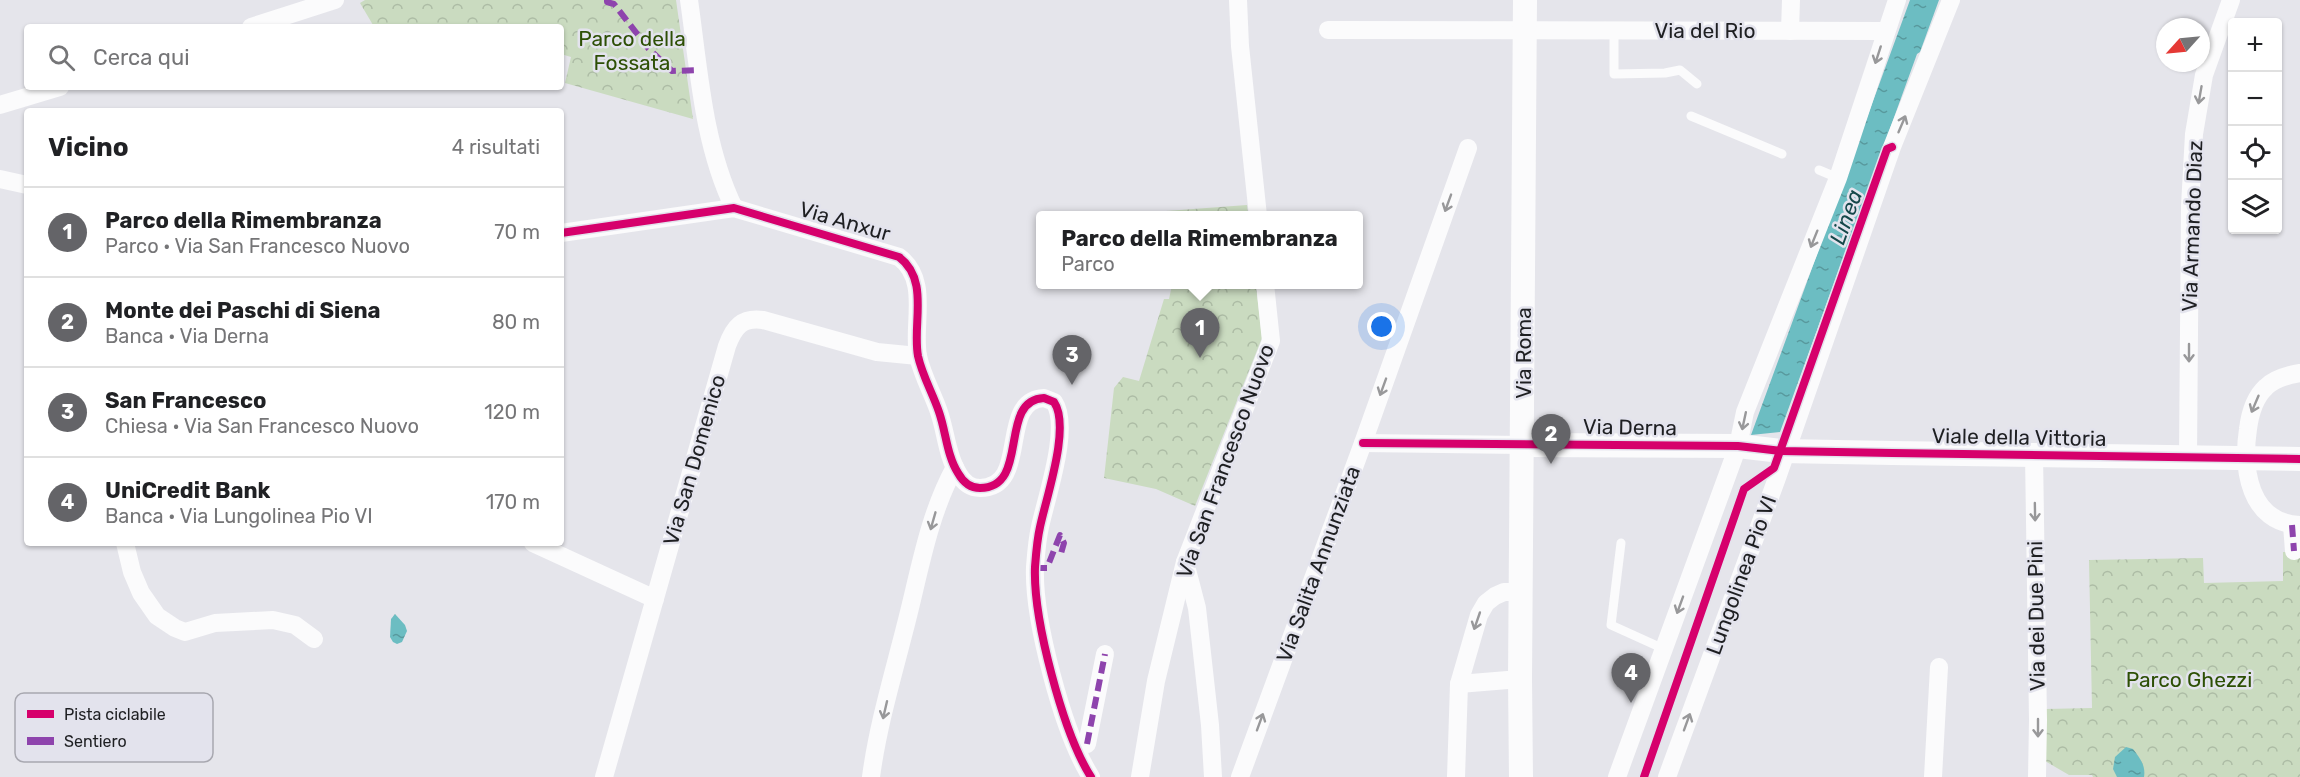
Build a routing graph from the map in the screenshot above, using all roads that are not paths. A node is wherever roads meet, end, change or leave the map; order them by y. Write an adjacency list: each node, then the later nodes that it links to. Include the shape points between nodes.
1 (335, 0): 9 (street)
2 (689, 0): 25 (street, via 714,154)
3 (1238, 0): 26 (street)
4 (1525, 0): 10 (main road, Via Roma)
5 (1791, 0): 13 (street)
6 (1897, 0): 14 (street)
7 (1951, 0): 34 (street, Lungolinea Pio VI, one-way to 7, via 1892,147)
8 (2231, 0): 36 (street, Via Armando Diaz, one-way to 36, via 2203,81 2194,134)
9 (260, 24)
10 (1525, 29): 11 (street, Via del Rio); 12 (street, Via del Rio); 32 (main road, Via Roma)
11 (1328, 30)
12 (1614, 30): 13 (street, Via del Rio); 15 (lane, via 1614,74 1665,74 1680,70)
13 (1790, 31): 14 (street, Via del Rio)
14 (1886, 31): 22 (street, one-way to 22)
15 (1697, 84)
16 (50, 90): 17 (street)
17 (0, 105)
18 (1691, 116): 20 (lane)
19 (1468, 148): 31 (street, Via Salita Annunziata, one-way to 31)
20 (1782, 154)
21 (1819, 170): 22 (lane)
22 (1838, 178): 33 (street, one-way to 33, via 1745,412)
23 (0, 179): 24 (street)
24 (24, 184)
25 (734, 208): 27 (street, Via Anxur); 29 (street, Via Anxur, via 894,254 905,261 916,281)
26 (1257, 211)
27 (564, 233)
28 (1265, 289): 45 (street, Via San Francesco Nuovo, via 1271,341)
29 (918, 356): 39 (street, Via Anxur); 47 (street, Via San Domenico, via 864,350 764,320 750,319 739,324 727,346)
30 (2300, 373): 37 (street, one-way to 37, via 2276,380 2258,396 2248,424)
31 (1363, 443): 32 (street); 60 (street, Via Salita Annunziata, one-way to 31)
32 (1522, 445): 33 (main road, Via Derna); 46 (main road, Via Roma)
33 (1738, 446): 34 (main road, Viale della Vittoria); 49 (street, one-way to 49)
34 (1787, 451): 35 (main road, Viale della Vittoria); 64 (street, Lungolinea Pio VI, one-way to 34)
35 (2034, 454): 36 (main road, Viale della Vittoria); 66 (street, Via dei Due Pini, one-way to 66)
36 (2188, 457): 37 (main road, Viale della Vittoria)
37 (2245, 458): 38 (main road, Viale della Vittoria); 40 (street, via 2256,500 2273,517)
38 (2300, 459)
39 (955, 467): 56 (street, one-way to 56, via 932,523); 57 (street, via 971,487 995,484 1009,463 1023,407 1044,398 1057,406 1059,438 1037,541 1036,588 1059,697)
40 (2296, 525): 44 (street)
41 (1621, 543): 49 (lane, via 1611,625)
42 (127, 546): 48 (street, via 141,593 158,616 175,628 185,632 214,624 273,620 295,625)
43 (540, 546): 47 (street)
44 (2294, 551)
45 (1185, 562): 58 (street, Via San Francesco Nuovo, via 1156,681); 59 (street, via 1197,608)
46 (1521, 592): 52 (main road, Via Roma); 53 (street, one-way to 53, via 1500,594 1483,608)
47 (655, 599): 55 (street, Via San Domenico)
48 (314, 639)
49 (1664, 649): 63 (street)
50 (1105, 654): 54 (street)
51 (1939, 668): 65 (street)
52 (1520, 680): 53 (street); 62 (main road, Via Roma)
53 (1459, 684): 61 (street)
54 (1087, 744)
55 (604, 777)
56 (871, 777)
57 (1091, 777)
58 (1140, 777)
59 (1213, 777)
60 (1240, 777)
61 (1456, 777)
62 (1521, 777)
63 (1617, 777)
64 (1667, 777)
65 (1933, 777)
66 (2037, 777)

